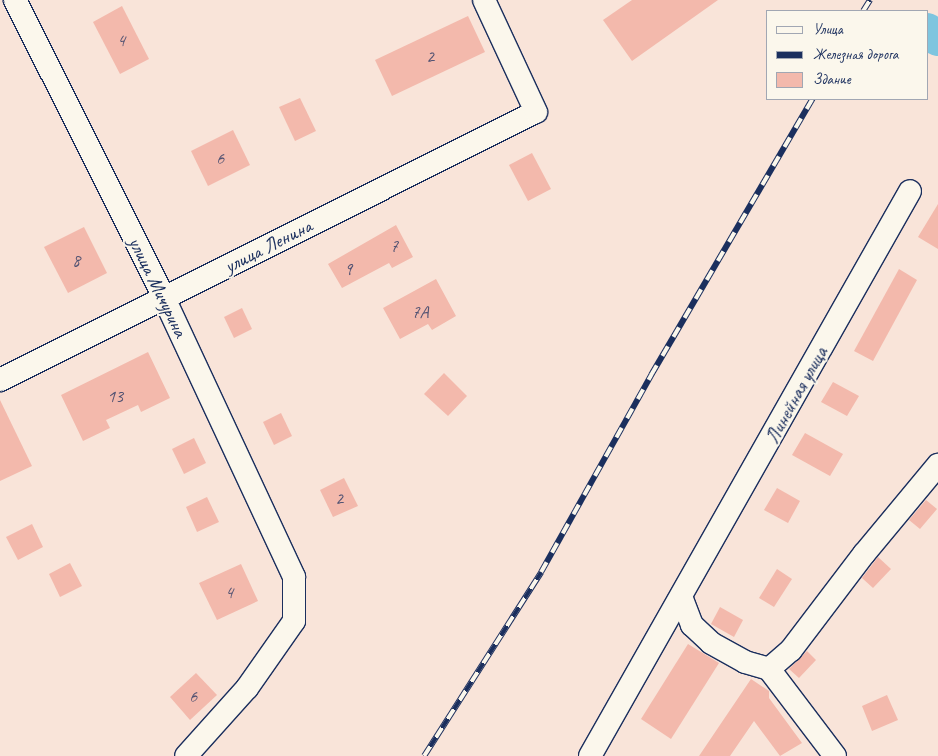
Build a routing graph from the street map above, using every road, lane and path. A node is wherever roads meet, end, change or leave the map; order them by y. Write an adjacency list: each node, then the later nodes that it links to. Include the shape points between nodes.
1 (15, 0): 4 (street, улица Мичурина)
2 (484, 0): 4 (street, улица Ленина, via 536,112)
3 (910, 191): 7 (street, Линейная улица)
4 (164, 298): 5 (street, улица Ленина); 9 (street, улица Мичурина, via 294,577 294,621 247,688)
5 (0, 380)
6 (938, 465): 8 (street, via 864,554 791,650)
7 (682, 599): 8 (street, via 692,625 711,643 745,662); 10 (street, Линейная улица)
8 (769, 669): 11 (street)
9 (186, 756)
10 (590, 756)
11 (835, 756)

